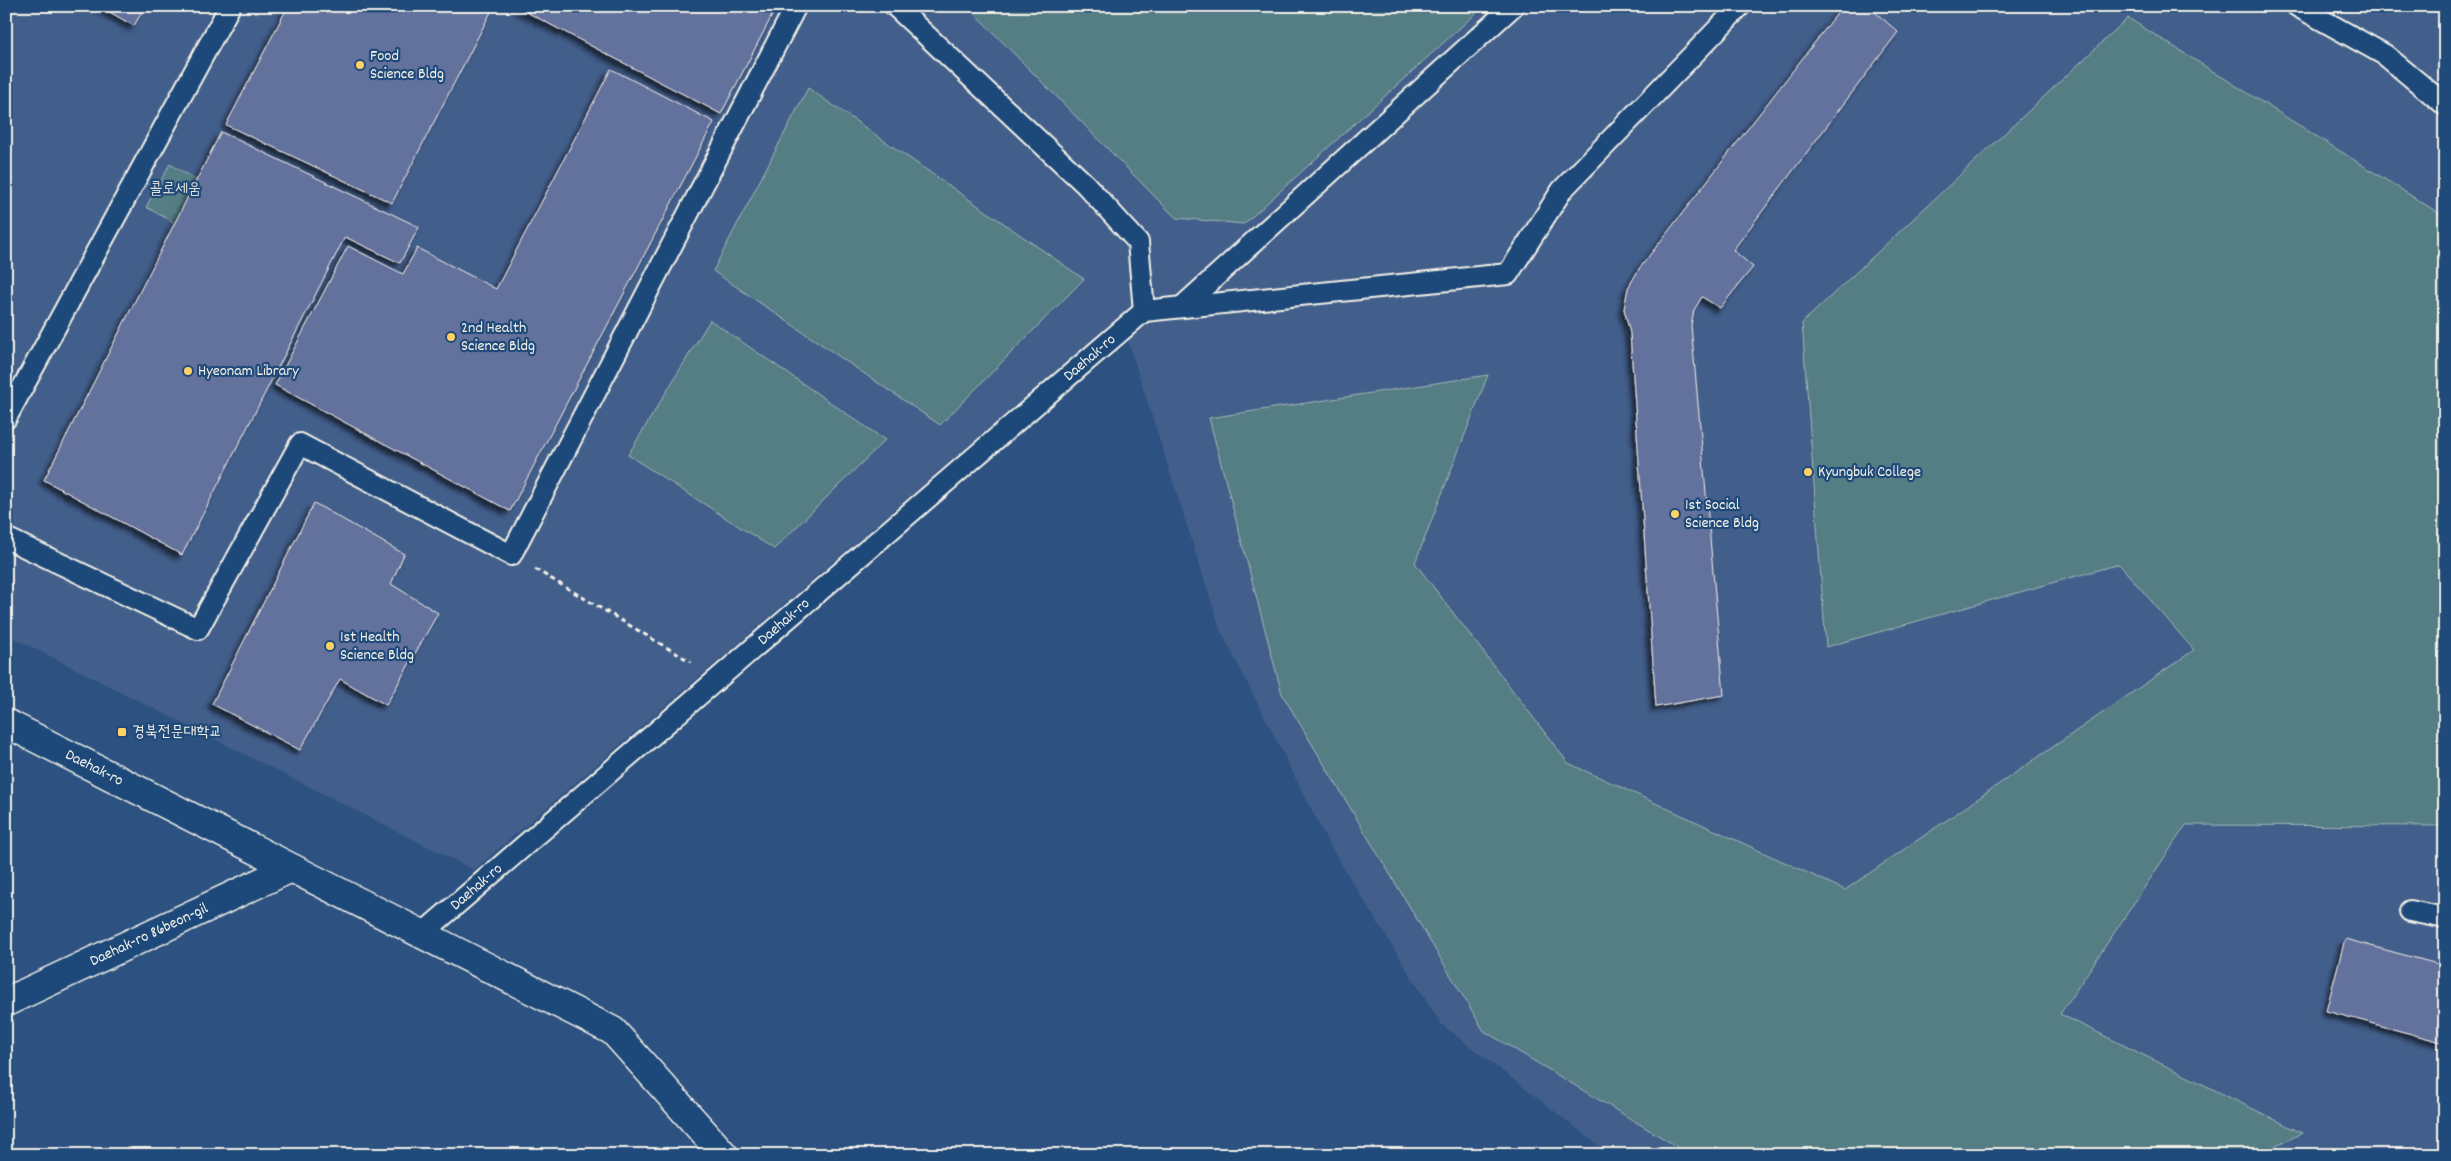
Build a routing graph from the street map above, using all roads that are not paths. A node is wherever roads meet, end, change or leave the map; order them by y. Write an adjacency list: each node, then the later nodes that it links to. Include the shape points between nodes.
1 (230, 6): 10 (lane)
2 (796, 6): 11 (lane, via 511,555 300,444 198,629)
3 (896, 6): 9 (lane, via 1085,184 1138,242)
4 (1513, 6): 8 (lane)
5 (1740, 6): 8 (lane, via 1562,190 1508,274)
6 (2297, 6): 7 (lane, via 2385,55)
7 (2445, 105)
8 (1182, 307): 9 (lane)
9 (1144, 311): 16 (lane, Daehak-ro)
10 (6, 418)
11 (6, 538)
12 (6, 723): 13 (main road, Daehak-ro)
13 (291, 868): 16 (main road, Daehak-ro); 17 (main road, Daehak-ro 86beon-gil)
14 (2410, 912): 15 (lane)
15 (2445, 918)
16 (422, 934): 18 (main road, Daehak-ro, via 613,1031)
17 (6, 1002)
18 (724, 1155)

